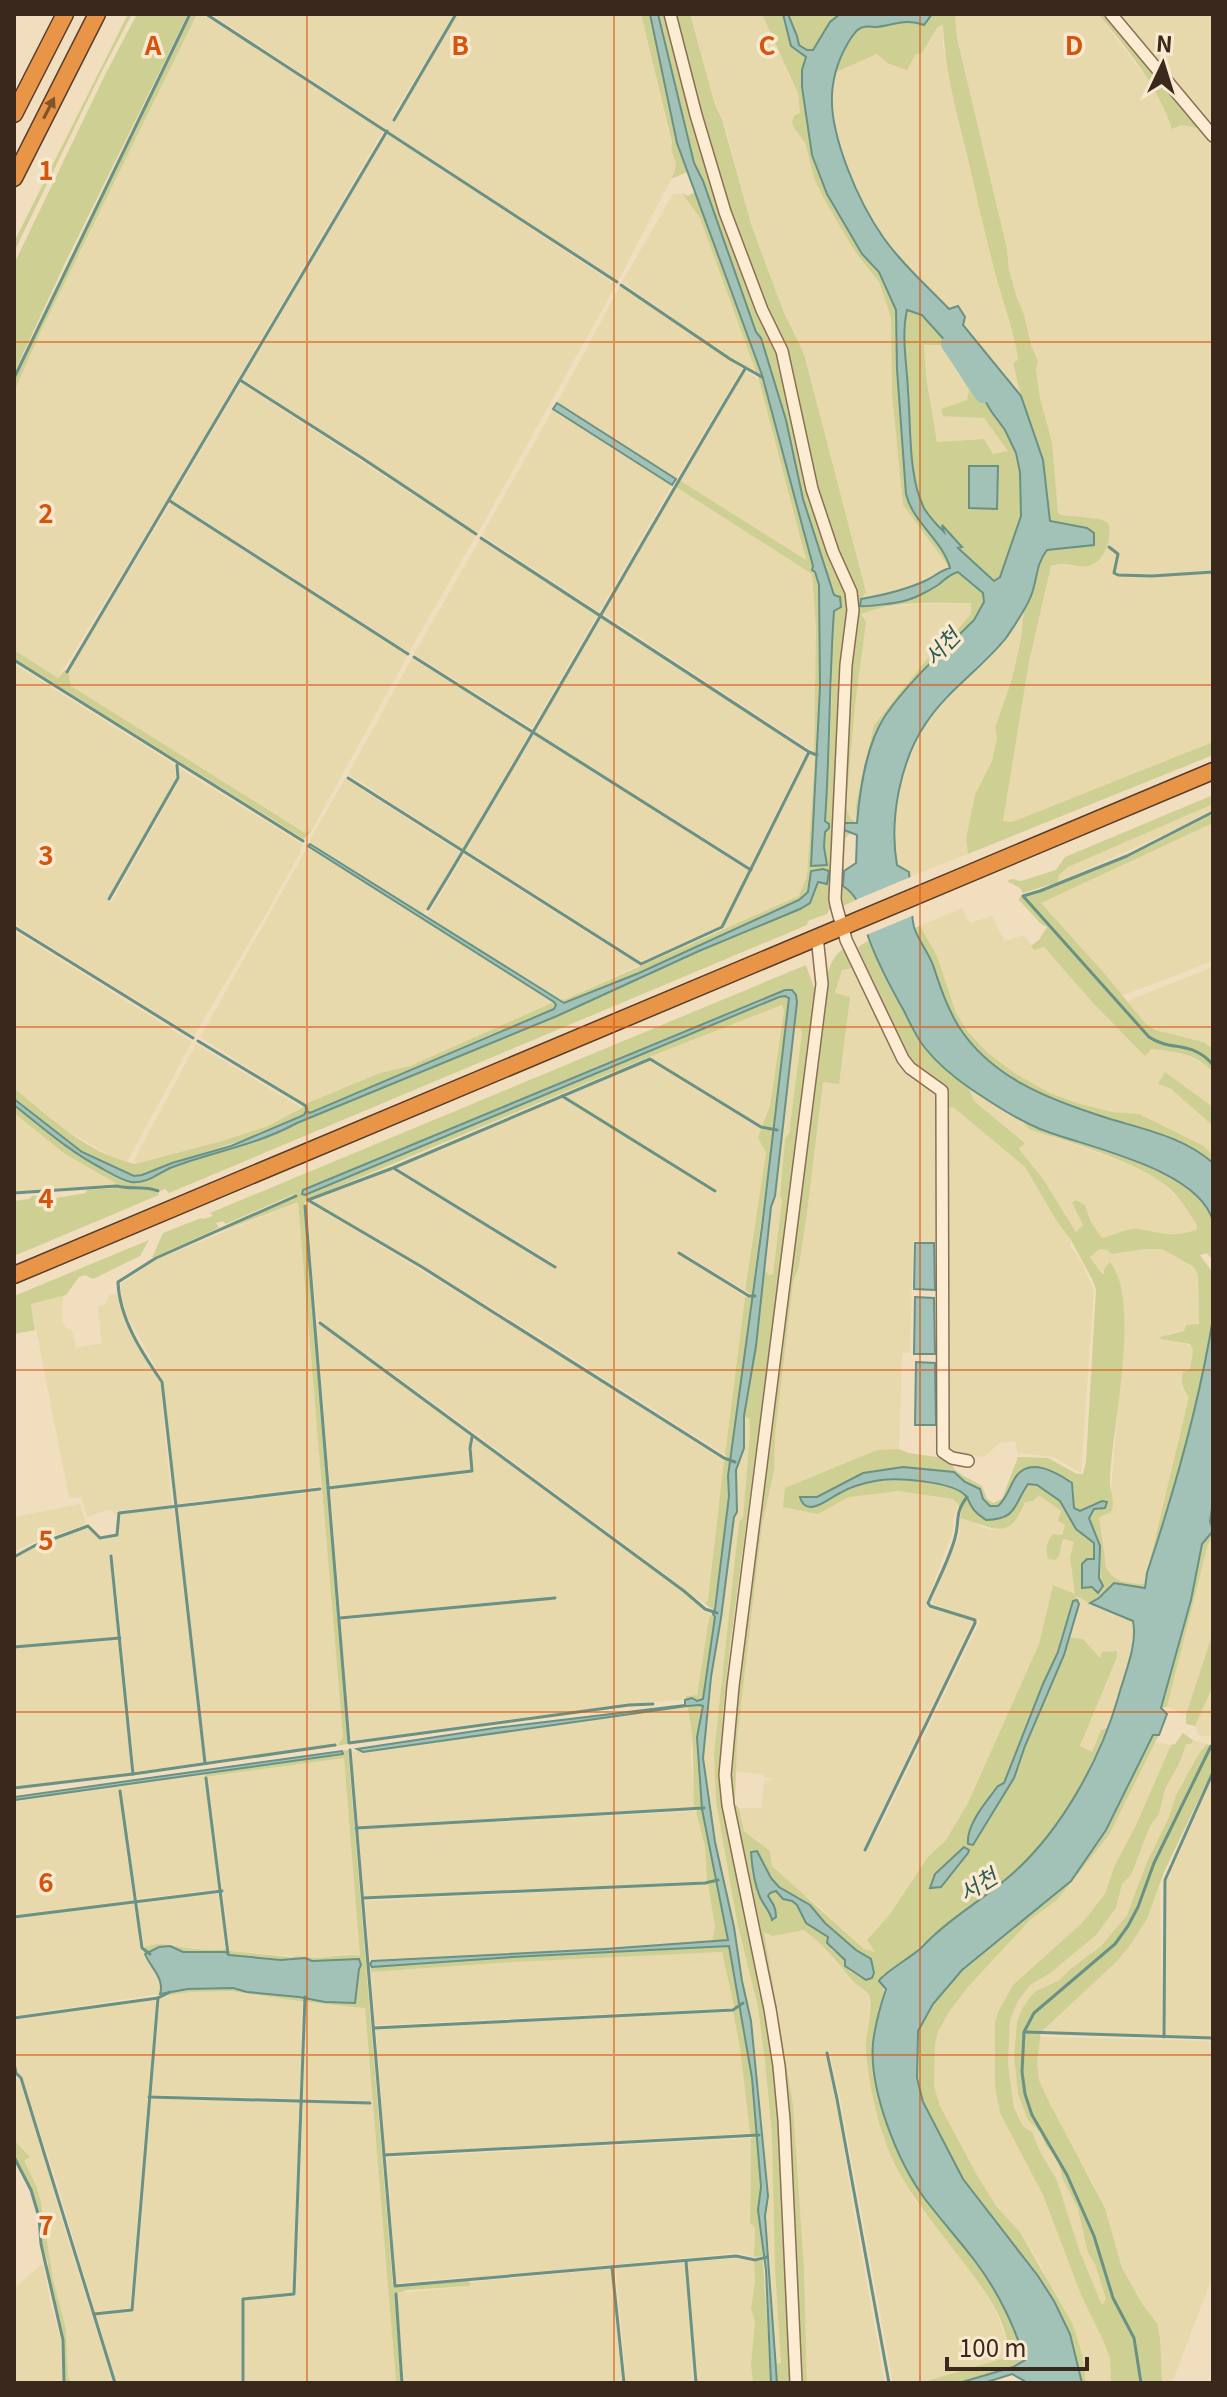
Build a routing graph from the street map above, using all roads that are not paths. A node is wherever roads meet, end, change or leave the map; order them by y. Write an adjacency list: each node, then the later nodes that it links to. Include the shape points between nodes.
1 (65, 14): 5 (highway)
2 (97, 14): 7 (highway, one-way to 2)
3 (670, 14): 9 (street, via 725,212 782,351 812,489 851,592 835,899)
4 (1111, 14): 6 (street)
5 (14, 114)
6 (1213, 136)
7 (14, 178)
8 (1213, 771): 9 (highway)
9 (843, 925): 10 (highway); 12 (street, via 903,1059 942,1091 943,1452)
10 (817, 936): 11 (highway); 13 (street, via 822,984 725,1775 779,2066)
11 (14, 1275)
12 (968, 1461)
13 (796, 2383)

